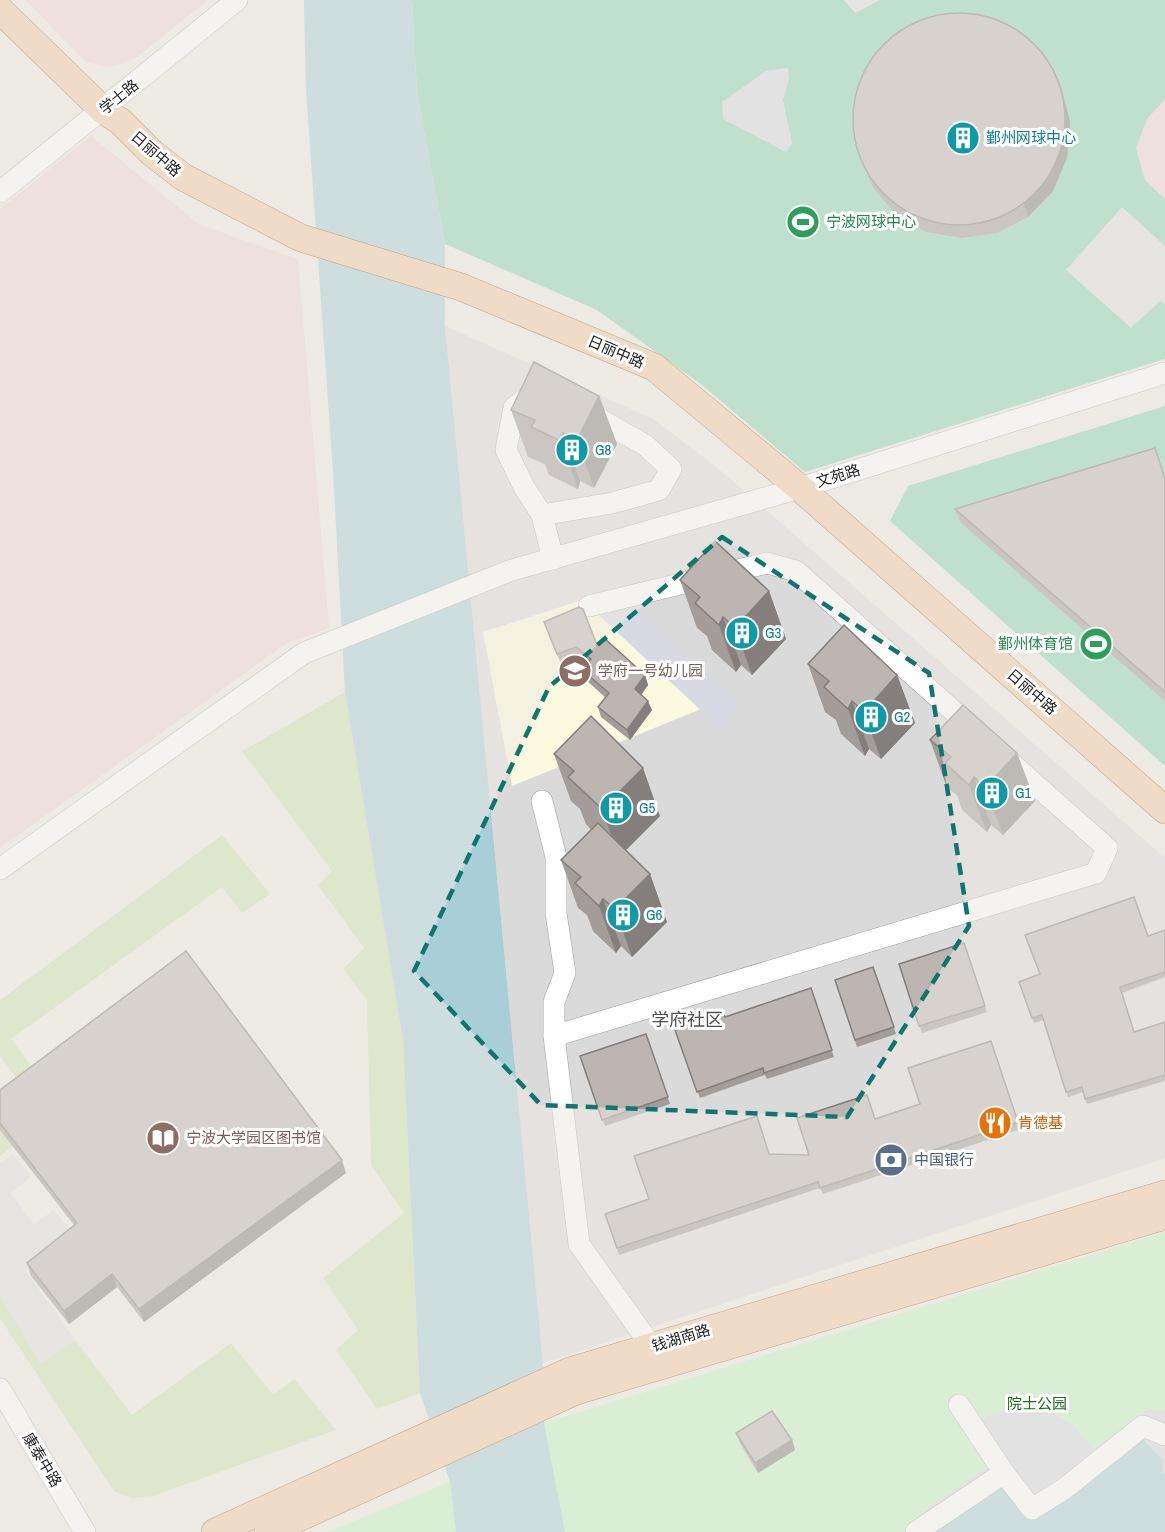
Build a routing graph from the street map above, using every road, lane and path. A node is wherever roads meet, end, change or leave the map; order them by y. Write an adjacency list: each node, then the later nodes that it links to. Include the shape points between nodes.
1 (14, 0): 4 (main road)
2 (237, 0): 4 (street, 学士路)
3 (0, 10): 4 (main road, 日丽中路)
4 (113, 110): 5 (street, 学士路); 9 (main road, 日丽中路, via 152,153 183,177 301,237 461,286 654,368)
5 (0, 192)
6 (1165, 373): 9 (street, 文苑路)
7 (551, 393): 10 (street, via 541,387 514,408 506,450)
8 (572, 404): 10 (street, via 645,445 671,469 659,490)
9 (801, 488): 11 (street, 文苑路); 14 (main road, 日丽中路)
10 (542, 515): 11 (street)
11 (553, 559): 15 (street, 文苑路, via 509,571 304,653)
12 (589, 606): 16 (street, via 767,563 796,571 1107,848 1096,873)
13 (542, 801): 16 (street, via 556,857 556,913 565,973 554,1002)
14 (1165, 810)
15 (0, 869)
16 (554, 1036): 19 (street, via 579,1244)
17 (1165, 1194): 19 (main road, 钱湖南路)
18 (1165, 1216): 20 (main road, 钱湖南路)
19 (652, 1347): 20 (main road, 钱湖南路)
20 (573, 1381): 24 (main road, 钱湖南路)
21 (0, 1389): 26 (street, 康泰中路)
22 (959, 1405): 25 (street)
23 (1165, 1435): 25 (street, via 1143,1426 1064,1490 1032,1509)
24 (413, 1454): 27 (main road, 钱湖南路); 28 (main road, 钱湖南路)
25 (1004, 1473): 29 (street)
26 (85, 1532)
27 (215, 1532)
28 (268, 1532)
29 (916, 1532)

